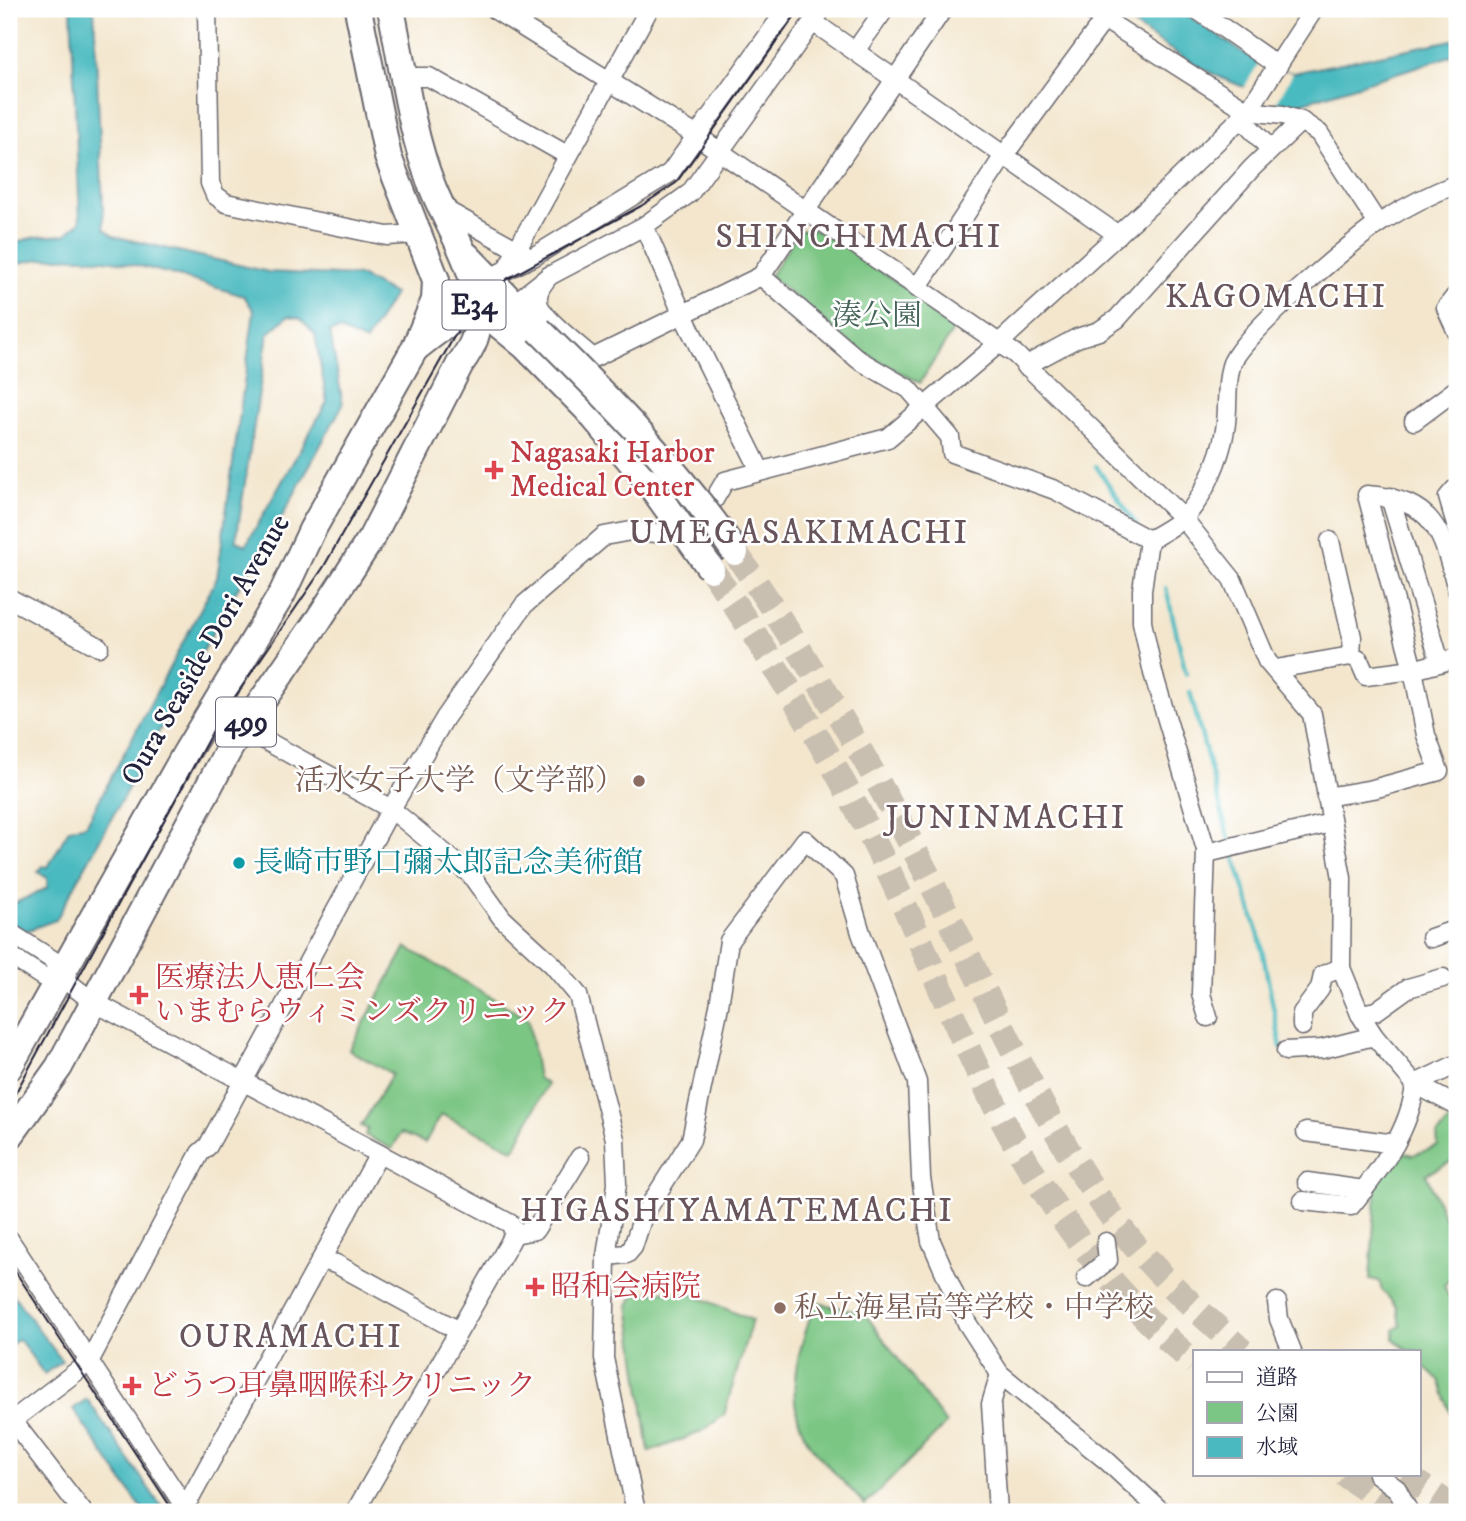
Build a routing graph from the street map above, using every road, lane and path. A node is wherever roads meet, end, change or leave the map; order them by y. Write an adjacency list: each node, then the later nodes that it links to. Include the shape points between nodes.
1 (207, 9): 30 (street, via 210,183 215,195 226,202 387,236)
2 (358, 9): 30 (highway, 499, via 388,158)
3 (391, 9): 16 (highway)
4 (494, 9): 17 (street)
5 (649, 9): 17 (street)
6 (787, 9): 20 (street)
7 (885, 9): 13 (street)
8 (943, 9): 15 (street)
9 (1196, 9): 14 (street)
10 (1314, 9): 14 (street)
11 (1103, 12): 18 (street); 23 (street)
12 (817, 15): 13 (street); 22 (street)
13 (855, 51): 15 (street)
14 (1278, 66): 18 (street)
15 (895, 76): 23 (street); 27 (street)
16 (405, 77): 24 (street, via 429,77); 26 (highway, via 421,151)
17 (611, 80): 20 (street); 24 (street)
18 (1245, 115): 19 (street, via 1283,115); 21 (street); 31 (street)
19 (1301, 121): 21 (street); 28 (street, via 1319,133)
20 (697, 135): 22 (street); 36 (street, via 670,173 657,183 533,257)
21 (1270, 149): 44 (street, via 1117,319)
22 (720, 152): 27 (street); 29 (street, via 690,193)
23 (1005, 154): 31 (street); 35 (street)
24 (567, 155): 36 (street)
25 (1457, 184): 28 (street, via 1429,194)
26 (442, 208): 36 (street); 36 (highway, via 464,252)
27 (806, 209): 34 (street); 35 (street)
28 (1378, 224): 51 (street, via 1296,293 1236,355 1217,461)
29 (644, 226): 33 (street); 38 (street)
30 (418, 234): 32 (highway, 499)
31 (1118, 234): 42 (street)
32 (429, 259): 36 (highway, E34); 43 (highway, Oura Seaside Dori Avenue / 499, via 436,280 435,300)
33 (549, 275): 36 (street); 38 (street, via 539,290 537,304 593,358)
34 (761, 275): 38 (street); 46 (street, via 859,360 909,389)
35 (917, 288): 42 (street)
36 (492, 289): 40 (highway, E34); 41 (highway, 499); 43 (highway)
37 (1457, 294): 39 (street, via 1446,308)
38 (683, 315): 48 (street)
39 (1457, 332)
40 (532, 338): 41 (highway); 55 (highway, E34, bridge, via 640,434); 56 (highway, E34, bridge, via 662,499)
41 (475, 344): 64 (highway, 499, via 372,537)
42 (998, 344): 44 (street); 46 (street)
43 (415, 348): 73 (highway, Oura Seaside Dori Avenue / 499, via 312,530 282,594)
44 (1025, 366): 51 (street)
45 (1457, 389): 47 (street)
46 (925, 406): 48 (street, via 888,438); 53 (street, via 950,438 952,453 1055,490)
47 (1414, 421)
48 (760, 470): 66 (street, via 725,481 695,521 657,533 604,536 524,606 446,718)
49 (1457, 494): 52 (street, via 1454,491 1448,497)
50 (1390, 497): 57 (street, via 1408,502 1429,517 1447,549); 61 (street); 63 (street, via 1367,495)
51 (1183, 518): 53 (street); 62 (street, via 1232,579 1267,661)
52 (1457, 528)
53 (1149, 540): 68 (street, via 1142,622)
54 (1330, 541): 60 (street, via 1352,637)
55 (735, 552)
56 (711, 569)
57 (1457, 590)
58 (9, 598): 59 (street)
59 (99, 647)
60 (1351, 656): 62 (street); 63 (street, via 1359,660 1366,676)
61 (1449, 660): 63 (street)
62 (1276, 669): 65 (street, via 1312,714)
63 (1413, 670): 65 (street, via 1438,771)
64 (244, 725): 66 (street); 75 (highway, 499)
65 (1326, 797): 67 (street)
66 (391, 809): 83 (street); 97 (street, via 471,875 502,918 578,995 615,1139 617,1184)
67 (1331, 822): 68 (street); 72 (street, via 1342,878)
68 (1206, 851): 77 (street, via 1201,994)
69 (1457, 929): 70 (street)
70 (1431, 938)
71 (11, 942): 73 (street, via 43,977)
72 (1340, 968): 76 (street); 78 (street, via 1324,975 1320,989 1302,1013)
73 (60, 976): 75 (street); 82 (highway, Oura Seaside Dori Avenue / 499)
74 (1443, 978): 76 (street, via 1408,988 1376,1011)
75 (92, 1001): 83 (street); 87 (highway, 499, via 47,1089)
76 (1360, 1014): 79 (street)
77 (1208, 1017)
78 (1303, 1026)
79 (1374, 1036): 80 (street, via 1322,1049); 84 (street)
80 (1286, 1051)
81 (1457, 1064): 84 (street)
82 (9, 1067)
83 (243, 1081): 89 (street); 103 (street)
84 (1415, 1084): 85 (street); 88 (street, via 1413,1109)
85 (1457, 1107)
86 (1306, 1132): 88 (street)
87 (9, 1137)
88 (1395, 1144): 92 (street)
89 (379, 1154): 94 (street, via 511,1224); 98 (street)
90 (580, 1157): 94 (street, via 535,1230)
91 (1307, 1182): 92 (street)
92 (1364, 1190): 93 (street, via 1351,1206)
93 (1303, 1201)
94 (514, 1234): 101 (street)
95 (9, 1239): 103 (street)
96 (1106, 1242): 99 (street, via 1108,1260)
97 (606, 1256): 104 (street, via 627,1254 633,1247 643,1216 691,1140 729,941 805,840 848,884 861,933 917,1082 921,1178 931,1241 967,1323); 110 (street, via 604,1358)
98 (321, 1260): 101 (street); 107 (street)
99 (1086, 1278)
100 (1277, 1302): 102 (street)
101 (457, 1330): 109 (street)
102 (1292, 1350)
103 (89, 1362): 105 (street); 107 (street)
104 (1000, 1374): 111 (street, via 991,1404); 112 (street)
105 (10, 1420): 108 (street)
106 (1380, 1476): 113 (street, via 1397,1489)
107 (185, 1509)
108 (83, 1512)
109 (355, 1512)
110 (636, 1512)
111 (998, 1512)
112 (1162, 1512)
113 (1409, 1512)

